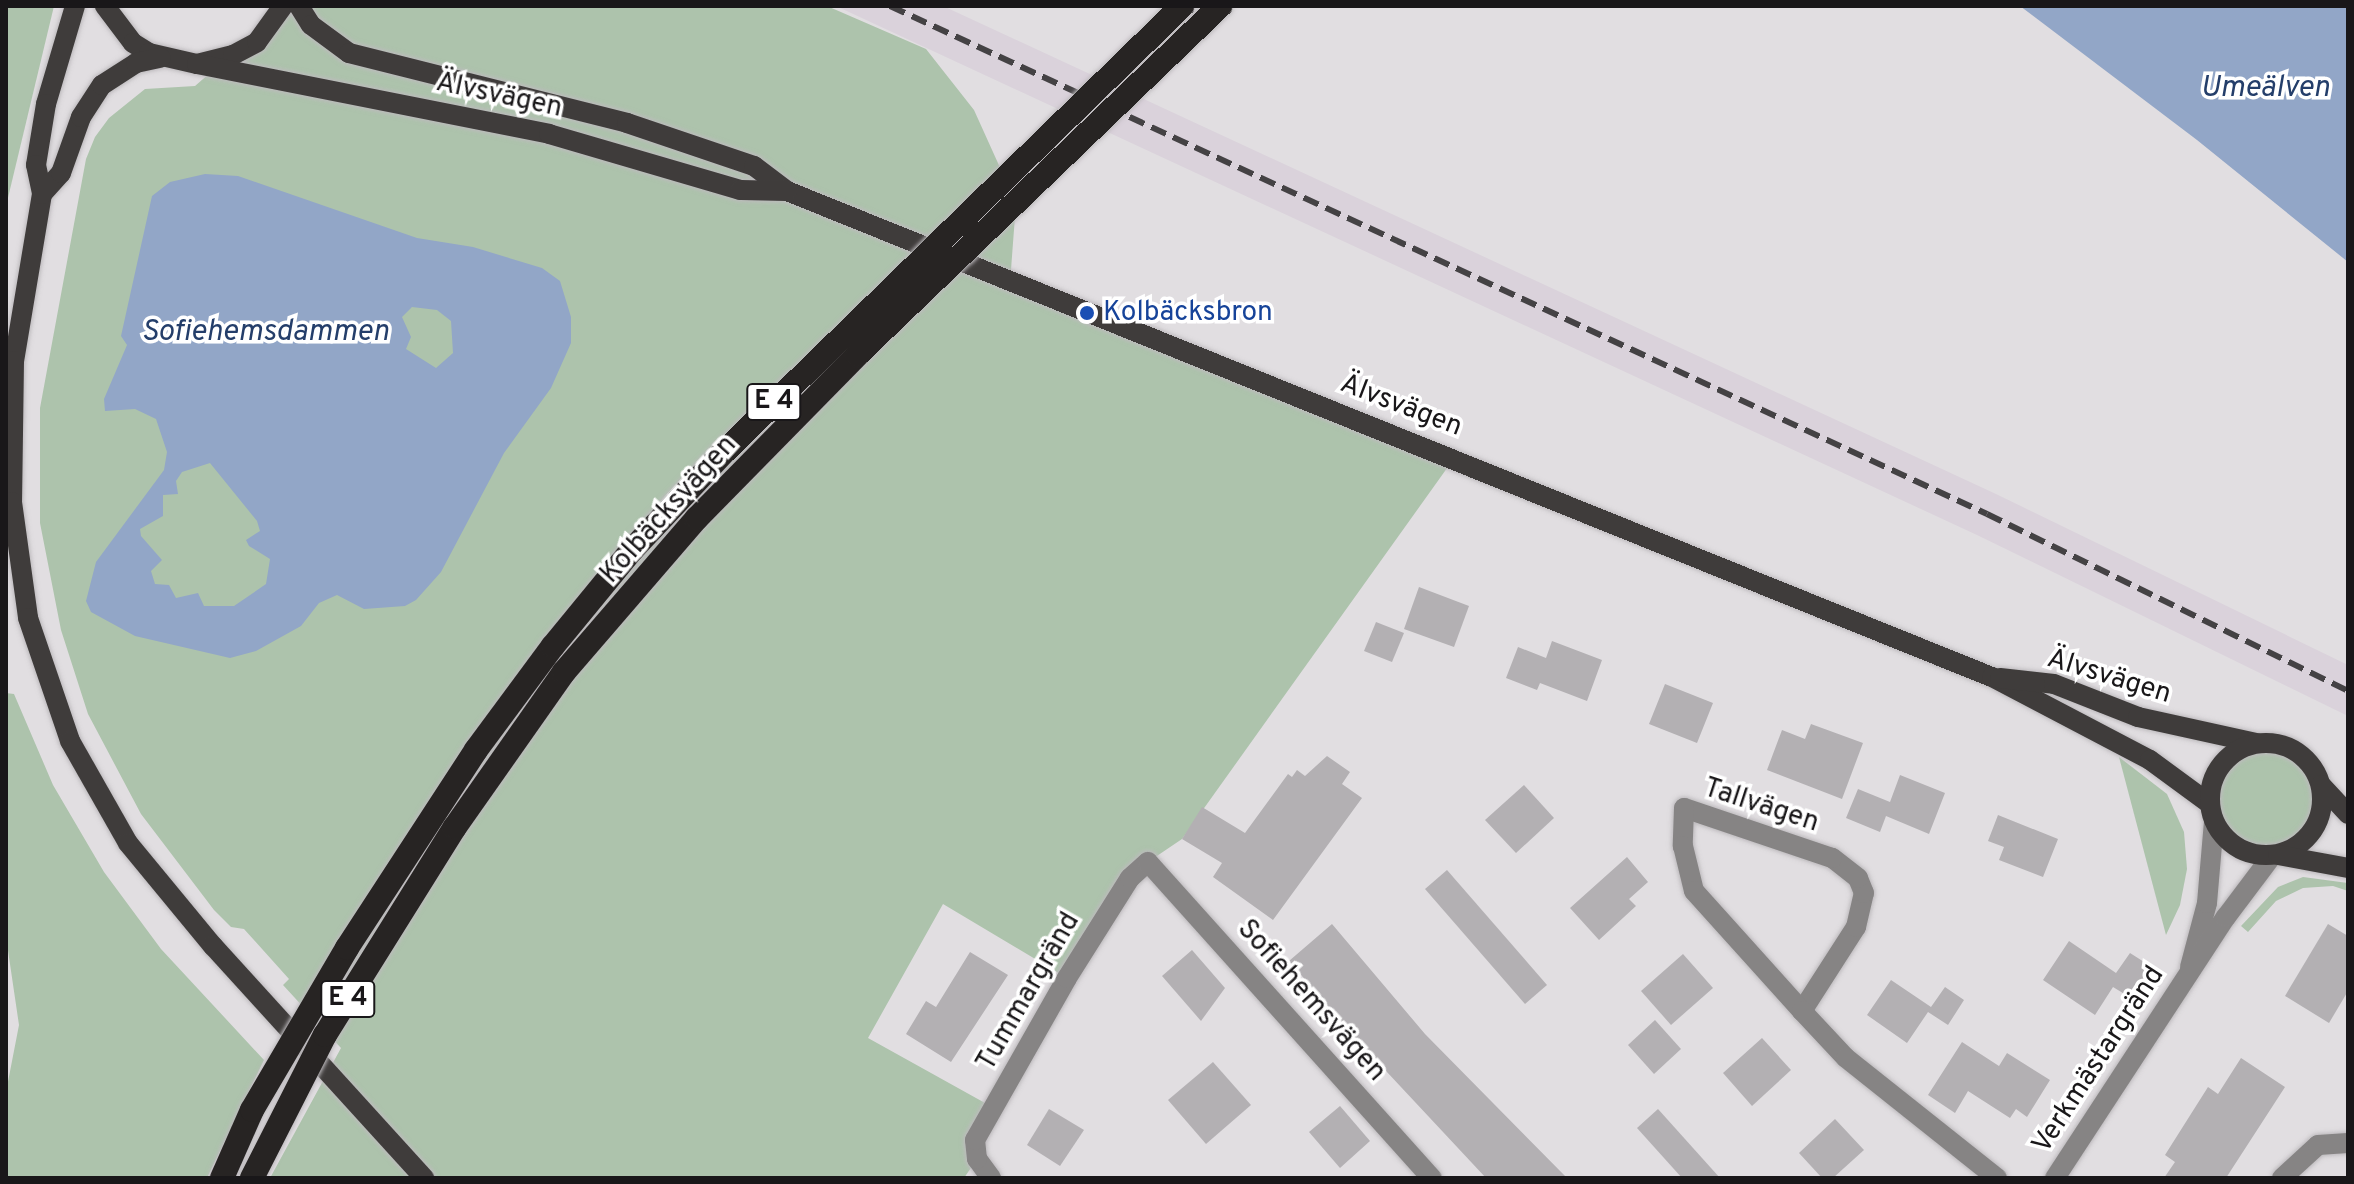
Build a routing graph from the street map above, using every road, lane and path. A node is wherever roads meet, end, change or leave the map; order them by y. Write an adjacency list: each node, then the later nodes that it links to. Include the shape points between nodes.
1 (75, 6): 10 (main road, via 46,104 36,165)
2 (105, 6): 7 (main road, via 133,43)
3 (283, 6): 8 (main road, via 257,42)
4 (299, 6): 9 (main road, Älvsvägen, via 311,25 349,53 685,140 754,166)
5 (1182, 6): 23 (highway, Kolbäcksvägen / E 4, bridge, via 723,453 631,551 553,646 468,763 347,948 252,1110)
6 (1220, 6): 24 (highway, Kolbäcksvägen / E 4, bridge, via 857,355 697,518 564,672 455,827 333,1022)
7 (160, 58): 8 (main road, Älvsvägen); 10 (main road, via 136,63 102,85 81,117 61,173)
8 (197, 64): 9 (main road, Älvsvägen, via 549,134 740,190)
9 (787, 191): 12 (main road, Älvsvägen)
10 (42, 194): 11 (main road)
11 (10, 361): 25 (main road, via 15,541 28,618 70,741 128,843 167,894)
12 (1992, 677): 13 (main road, Älvsvägen, via 2054,684 2163,724); 15 (main road, Älvsvägen, via 2150,760)
13 (2256, 743): 14 (main road, via 2298,751); 15 (main road, via 2222,764)
14 (2321, 785): 16 (main road); 17 (main road, via 2318,821 2295,848)
15 (2212, 813): 17 (main road, via 2230,842 2252,854); 20 (street, Verkmästargränd, via 2207,903)
16 (2348, 814)
17 (2275, 855): 19 (main road); 20 (street, Verkmästargränd)
18 (1148, 862): 26 (street, Tummargränd, via 1130,878 1067,978 975,1140 977,1159); 27 (street, Sofiehemsvägen)
19 (2348, 868)
20 (2189, 972): 29 (street, Verkmästargränd)
21 (1802, 1011): 21 (street, Tallvägen, via 1856,927 1864,893 1858,878 1832,858 1684,808 1684,859 1694,891); 28 (street, Tallvägen, via 1872,1082)
22 (2348, 1143): 30 (street, via 2318,1145)
23 (222, 1178)
24 (252, 1178)
25 (424, 1178)
26 (991, 1178)
27 (1432, 1178)
28 (1997, 1178)
29 (2055, 1178)
30 (2282, 1178)

